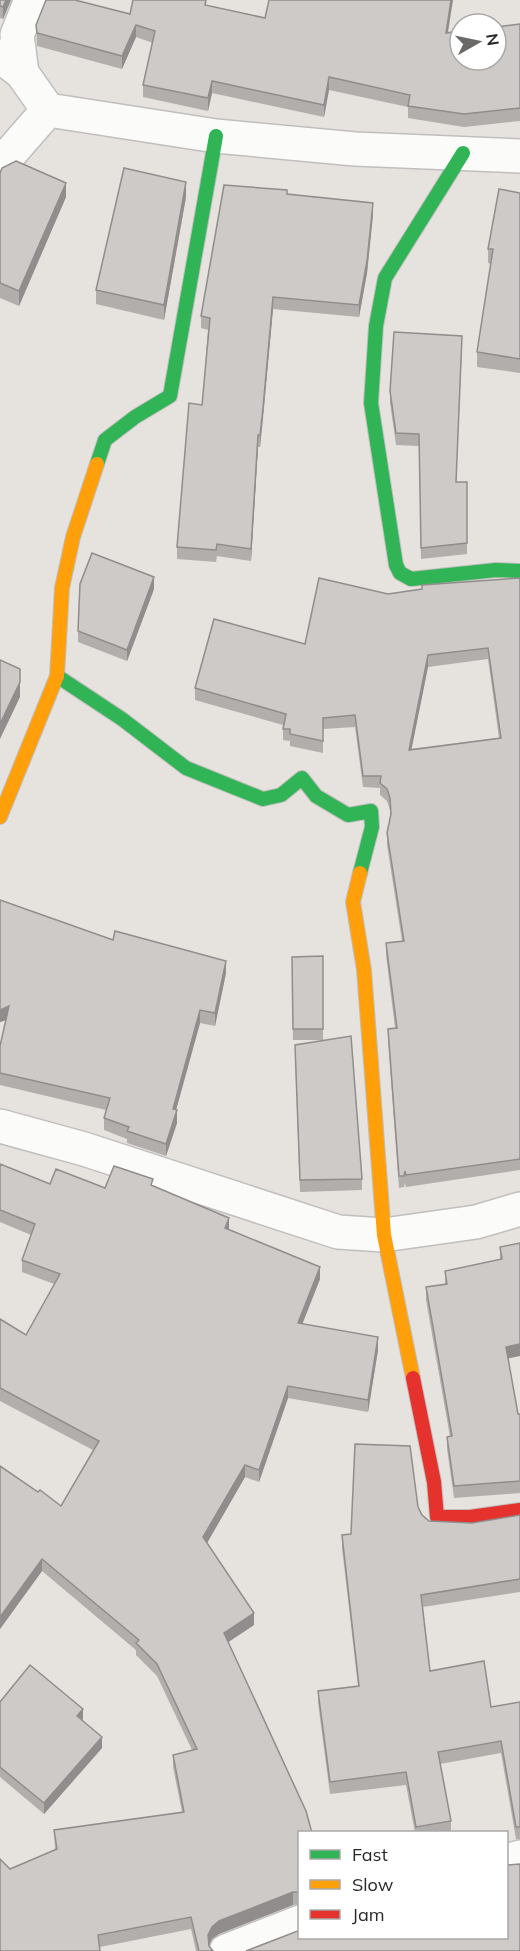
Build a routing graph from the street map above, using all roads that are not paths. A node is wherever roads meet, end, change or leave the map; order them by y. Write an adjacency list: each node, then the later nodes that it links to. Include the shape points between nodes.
1 (31, 0): 2 (street, via 17,35)
2 (11, 65): 3 (street)
3 (48, 110): 4 (street); 7 (street)
4 (216, 136): 5 (street, via 355,149); 9 (street, via 170,396 105,440 73,537 62,588)
5 (463, 153): 6 (street); 8 (street, via 385,278 376,326 371,403 400,573 411,579)
6 (520, 156)
7 (0, 165)
8 (520, 571)
9 (57, 676): 10 (street); 13 (street, via 122,718 186,768 263,799 281,795 302,778 316,796 348,815 371,811 372,827 353,902 364,970)
10 (0, 817)
11 (0, 1126): 13 (street, via 84,1149 338,1232)
12 (520, 1209): 13 (street, via 476,1222)
13 (384, 1235): 14 (street, via 434,1482 437,1517)
14 (520, 1510)
15 (298, 1923): 16 (street)
16 (226, 1951)

